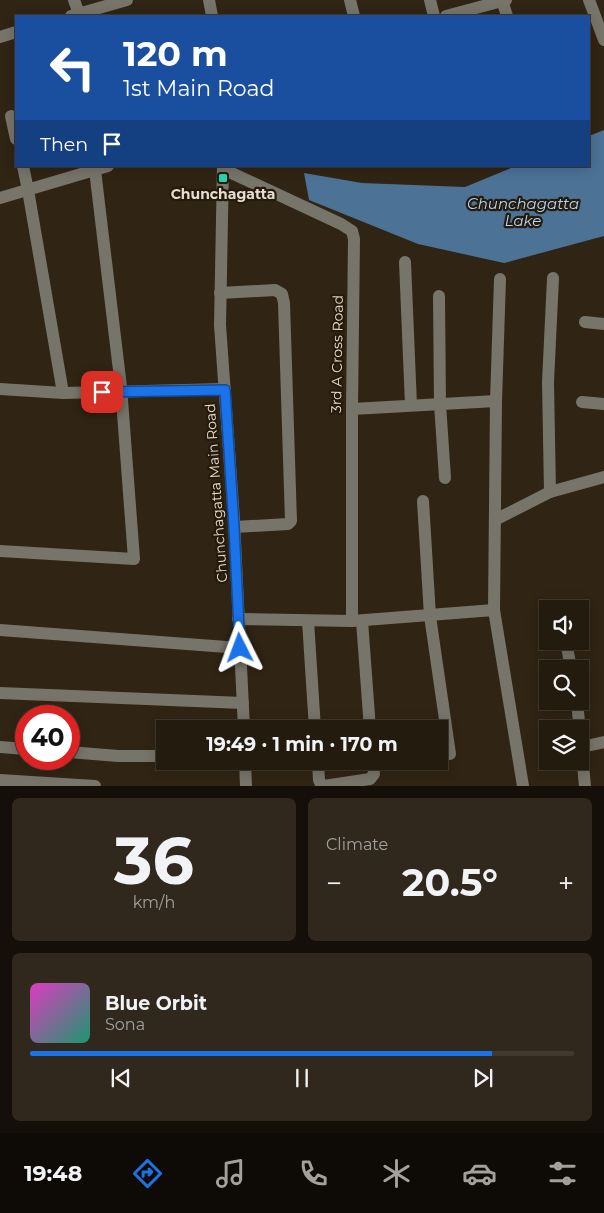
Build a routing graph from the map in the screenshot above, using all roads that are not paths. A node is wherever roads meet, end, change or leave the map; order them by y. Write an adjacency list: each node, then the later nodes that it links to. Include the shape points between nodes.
1 (74, 0): 7 (street)
2 (127, 0): 7 (street)
3 (350, 0): 8 (street)
4 (430, 0): 9 (street)
5 (504, 0): 10 (street); 11 (street)
6 (590, 0): 14 (street)
7 (75, 15)
8 (354, 15)
9 (434, 15)
10 (450, 15)
11 (507, 15)
12 (15, 32): 13 (street)
13 (0, 37)
14 (604, 40)
15 (9, 117): 16 (street)
16 (15, 136)
17 (23, 167): 21 (street)
18 (105, 167): 20 (street)
19 (223, 168): 26 (street, Chunchagatta Main Road); 39 (street, 3rd A Cross Road, via 352,231)
20 (95, 170): 21 (street); 32 (street)
21 (28, 190): 22 (street); 33 (street)
22 (0, 198)
23 (405, 262): 38 (street)
24 (553, 278): 42 (street, via 548,382)
25 (500, 279): 34 (street)
26 (220, 293): 31 (street, Chunchagatta Main Road); 45 (street, via 276,290 282,294 284,303 291,521 288,524)
27 (439, 296): 36 (street)
28 (585, 322): 29 (street)
29 (604, 324)
30 (0, 389): 33 (street)
31 (225, 390): 32 (street); 45 (street, Chunchagatta Main Road)
32 (121, 391): 33 (street); 46 (street, via 134,559)
33 (63, 392)
34 (496, 402): 36 (street); 44 (street)
35 (582, 402): 37 (street)
36 (440, 404): 38 (street); 41 (street)
37 (604, 404)
38 (411, 405): 39 (street)
39 (352, 409): 51 (street, 3rd A Cross Road)
40 (604, 477): 42 (street)
41 (446, 478)
42 (550, 492): 44 (street)
43 (423, 501): 48 (street)
44 (495, 520): 47 (street)
45 (234, 527): 49 (street, Chunchagatta Main Road)
46 (0, 551)
47 (494, 610): 48 (street); 73 (street)
48 (430, 616): 51 (street); 64 (street)
49 (238, 619): 50 (street); 53 (street, Chunchagatta Main Road)
50 (308, 621): 51 (street); 57 (street)
51 (357, 621): 58 (street, 3rd A Cross Road)
52 (0, 630): 53 (street)
53 (240, 648): 55 (street, Chunchagatta Main Road)
54 (0, 693): 55 (street)
55 (243, 703): 56 (street, Chunchagatta Main Road)
56 (244, 720)
57 (314, 720)
58 (369, 720)
59 (604, 742): 60 (street)
60 (589, 745)
61 (0, 747): 62 (street)
62 (15, 748)
63 (80, 753): 65 (street)
64 (450, 754)
65 (156, 756)
66 (245, 770): 72 (street)
67 (318, 770): 68 (street, via 319,780 324,786 370,780)
68 (374, 770)
69 (584, 770): 74 (street)
70 (0, 780): 71 (street)
71 (95, 786)
72 (246, 786)
73 (523, 786)
74 (585, 786)

